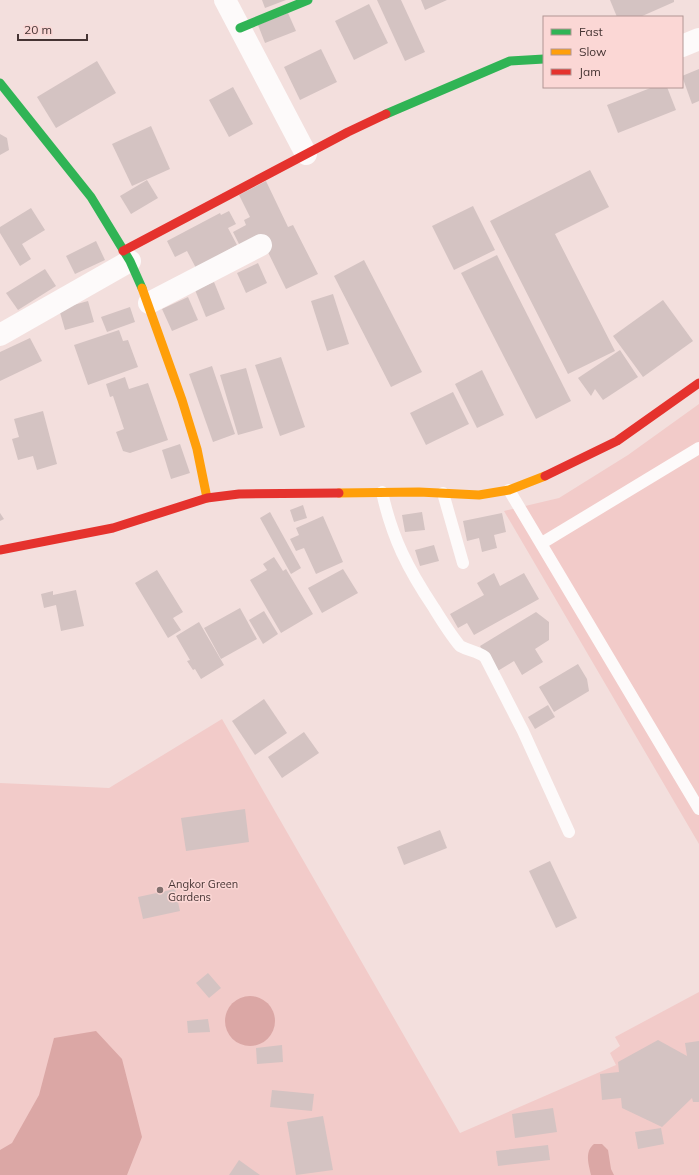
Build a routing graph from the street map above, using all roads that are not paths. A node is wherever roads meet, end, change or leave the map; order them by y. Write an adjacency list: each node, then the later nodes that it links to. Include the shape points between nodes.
1 (225, 0): 3 (street)
2 (308, 0): 3 (street)
3 (240, 28): 8 (street)
4 (699, 39): 5 (street)
5 (683, 46)
6 (543, 59): 8 (street, via 510,61 435,92)
7 (0, 83): 10 (street, via 91,197)
8 (306, 154): 10 (street)
9 (261, 246): 11 (street)
10 (126, 256): 11 (street); 12 (street)
11 (149, 303): 18 (street, via 184,407)
12 (0, 335)
13 (699, 383): 15 (street, via 617,441 540,479)
14 (699, 448): 19 (lane)
15 (509, 490): 17 (street, via 479,495); 19 (lane)
16 (382, 492): 17 (street); 18 (street, via 239,494); 23 (lane, via 397,545 414,578 460,646 485,657 523,731)
17 (444, 493): 21 (lane)
18 (208, 498): 20 (street, via 113,528)
19 (542, 543): 22 (lane)
20 (0, 550)
21 (464, 563)
22 (699, 809)
23 (568, 832)

